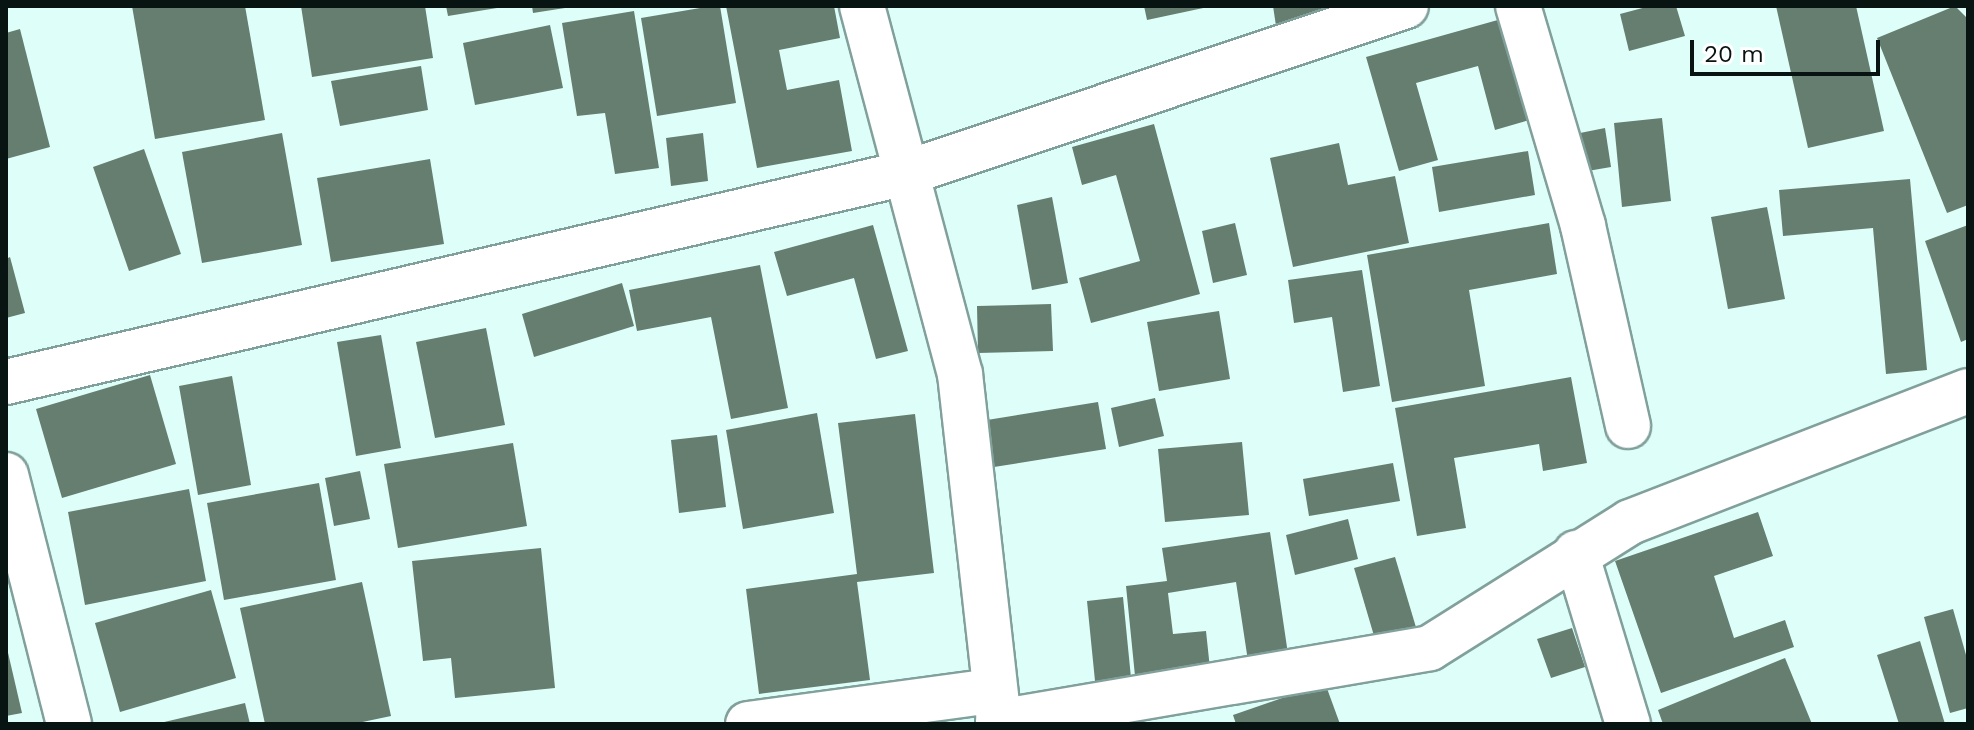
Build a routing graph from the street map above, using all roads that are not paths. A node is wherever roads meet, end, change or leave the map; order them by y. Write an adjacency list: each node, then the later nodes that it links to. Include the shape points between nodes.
1 (862, 6): 4 (street)
2 (1406, 6): 4 (street)
3 (1518, 6): 7 (street, via 1583,226)
4 (906, 173): 5 (street); 10 (street, via 960,374)
5 (6, 382)
6 (1968, 391): 9 (street, via 1630,522)
7 (1628, 426)
8 (6, 475): 11 (street)
9 (1576, 553): 10 (street, via 1430,648); 13 (street)
10 (996, 713): 12 (street)
11 (69, 724)
12 (748, 724)
13 (1628, 724)

